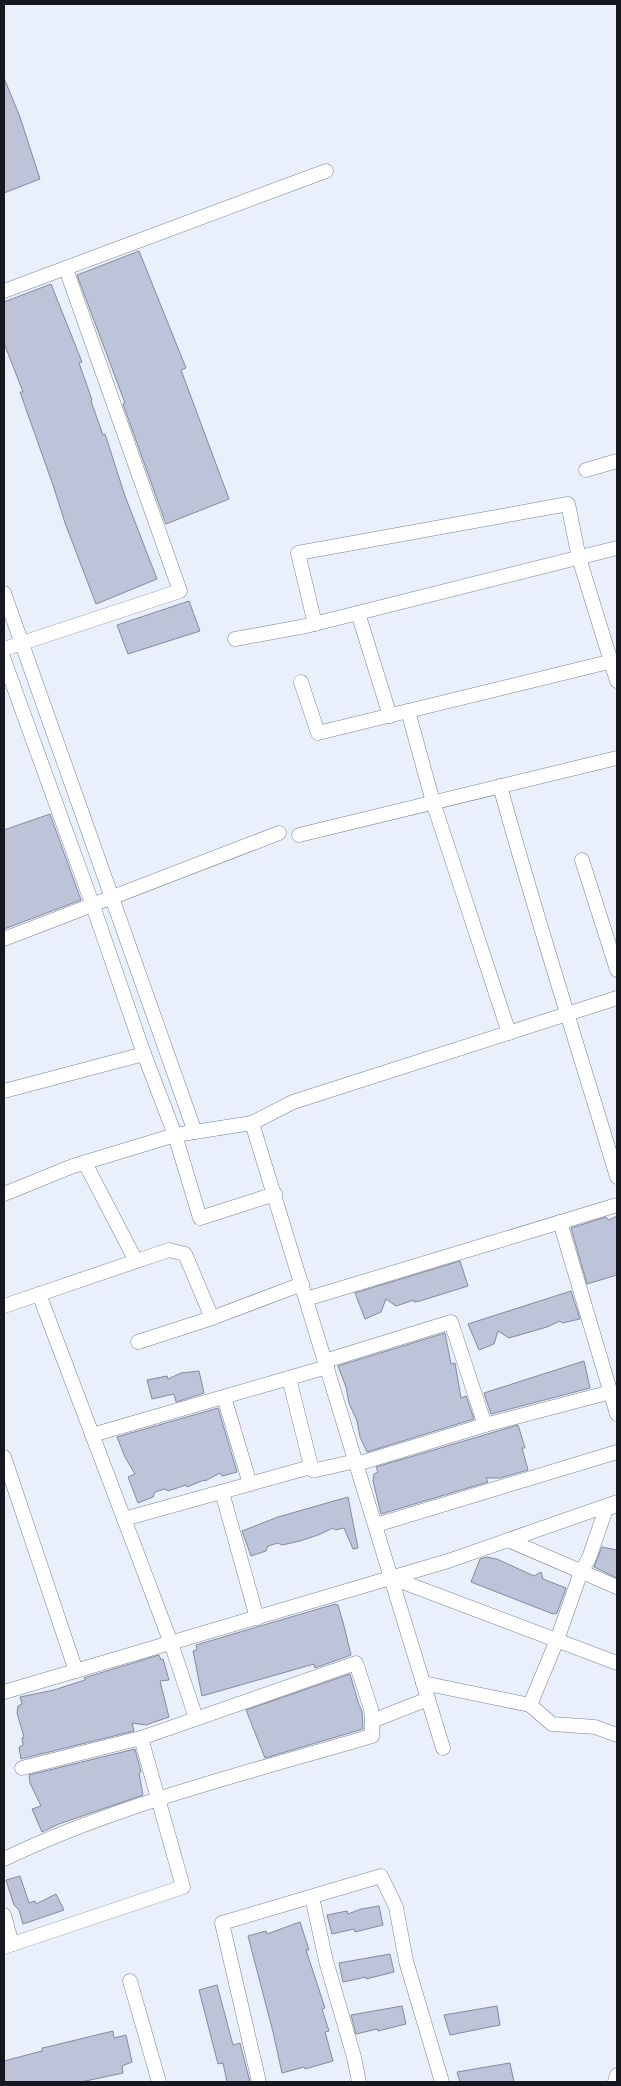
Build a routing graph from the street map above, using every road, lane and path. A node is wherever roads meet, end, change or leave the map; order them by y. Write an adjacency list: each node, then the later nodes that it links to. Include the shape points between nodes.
1 (326, 171): 2 (street)
2 (66, 268): 3 (street); 12 (street, via 180,591)
3 (4, 292)
4 (617, 461): 5 (street)
5 (586, 470)
6 (617, 548): 7 (street)
7 (578, 558): 9 (street); 10 (street, via 568,504 298,553); 15 (street)
8 (4, 593): 12 (street)
9 (358, 613): 10 (street); 19 (street)
10 (315, 624): 11 (street)
11 (235, 639)
12 (21, 643): 13 (street); 26 (street)
13 (4, 648)
14 (4, 660): 27 (street)
15 (614, 661): 16 (street); 18 (street)
16 (617, 681)
17 (301, 682): 19 (street, via 318,733)
18 (408, 711): 19 (street); 22 (street)
19 (390, 716)
20 (617, 758): 21 (street)
21 (500, 786): 22 (street); 31 (street, via 528,889)
22 (433, 802): 24 (street); 32 (street)
23 (279, 833): 26 (street)
24 (299, 836)
25 (582, 860): 29 (street)
26 (112, 898): 27 (street); 36 (street)
27 (94, 906): 28 (street); 33 (street)
28 (4, 939)
29 (617, 970)
30 (617, 998): 31 (street)
31 (568, 1014): 32 (street); 39 (street)
32 (509, 1033): 35 (street, via 294,1102)
33 (144, 1054): 34 (street); 37 (street)
34 (4, 1091)
35 (252, 1123): 36 (street); 41 (street)
36 (194, 1132): 37 (street)
37 (175, 1135): 38 (street); 41 (street, via 200,1218)
38 (85, 1163): 40 (street); 44 (street)
39 (617, 1177)
40 (4, 1194)
41 (274, 1194): 45 (street)
42 (617, 1205): 43 (street)
43 (560, 1222): 47 (street); 53 (street)
44 (136, 1261): 46 (street); 49 (street, via 169,1250 185,1254)
45 (302, 1284): 47 (street); 49 (street)
46 (39, 1294): 48 (street); 57 (street)
47 (306, 1299): 51 (street)
48 (4, 1306)
49 (212, 1318): 50 (street)
50 (138, 1342)
51 (326, 1364): 52 (street); 56 (street, via 451,1322); 60 (street)
52 (289, 1378): 54 (street); 61 (street)
53 (611, 1392): 55 (street); 56 (street)
54 (224, 1397): 57 (street); 62 (street)
55 (617, 1414)
56 (485, 1425): 60 (street)
57 (92, 1435): 65 (street)
58 (617, 1452): 66 (street)
59 (4, 1457): 75 (street)
60 (356, 1463): 61 (street); 66 (street)
61 (312, 1470): 62 (street, via 307,1468)
62 (250, 1484): 63 (street)
63 (222, 1492): 65 (street); 71 (street)
64 (614, 1506): 67 (street); 68 (street)
65 (124, 1519): 73 (street)
66 (376, 1525): 69 (street)
67 (508, 1540): 68 (street); 69 (street)
68 (581, 1572): 70 (street); 72 (street)
69 (392, 1578): 71 (street); 72 (street); 76 (street)
70 (617, 1587)
71 (257, 1618): 73 (street)
72 (557, 1640): 74 (street); 79 (street)
73 (171, 1643): 75 (street); 80 (street)
74 (617, 1663)
75 (76, 1671): 77 (street)
76 (423, 1683): 78 (street); 79 (street)
77 (4, 1692)
78 (428, 1699): 81 (street); 84 (street)
79 (530, 1705): 82 (street, via 552,1724 595,1727)
80 (196, 1718): 81 (street, via 356,1662); 83 (street)
81 (372, 1721): 86 (street, via 372,1736)
82 (617, 1735)
83 (142, 1738): 85 (street); 86 (street)
84 (443, 1748)
85 (22, 1768)
86 (158, 1800): 87 (street, via 46,1839); 90 (street, via 183,1887)
87 (4, 1859)
88 (312, 1897): 94 (street, via 222,1923); 95 (street); 96 (street, via 381,1876 396,1907 406,1961)
89 (4, 1915): 90 (street)
90 (8, 1945)
91 (130, 1981): 93 (street)
92 (617, 2075): 97 (street)
93 (159, 2082)
94 (259, 2082)
95 (359, 2082)
96 (442, 2082)
97 (614, 2082)

